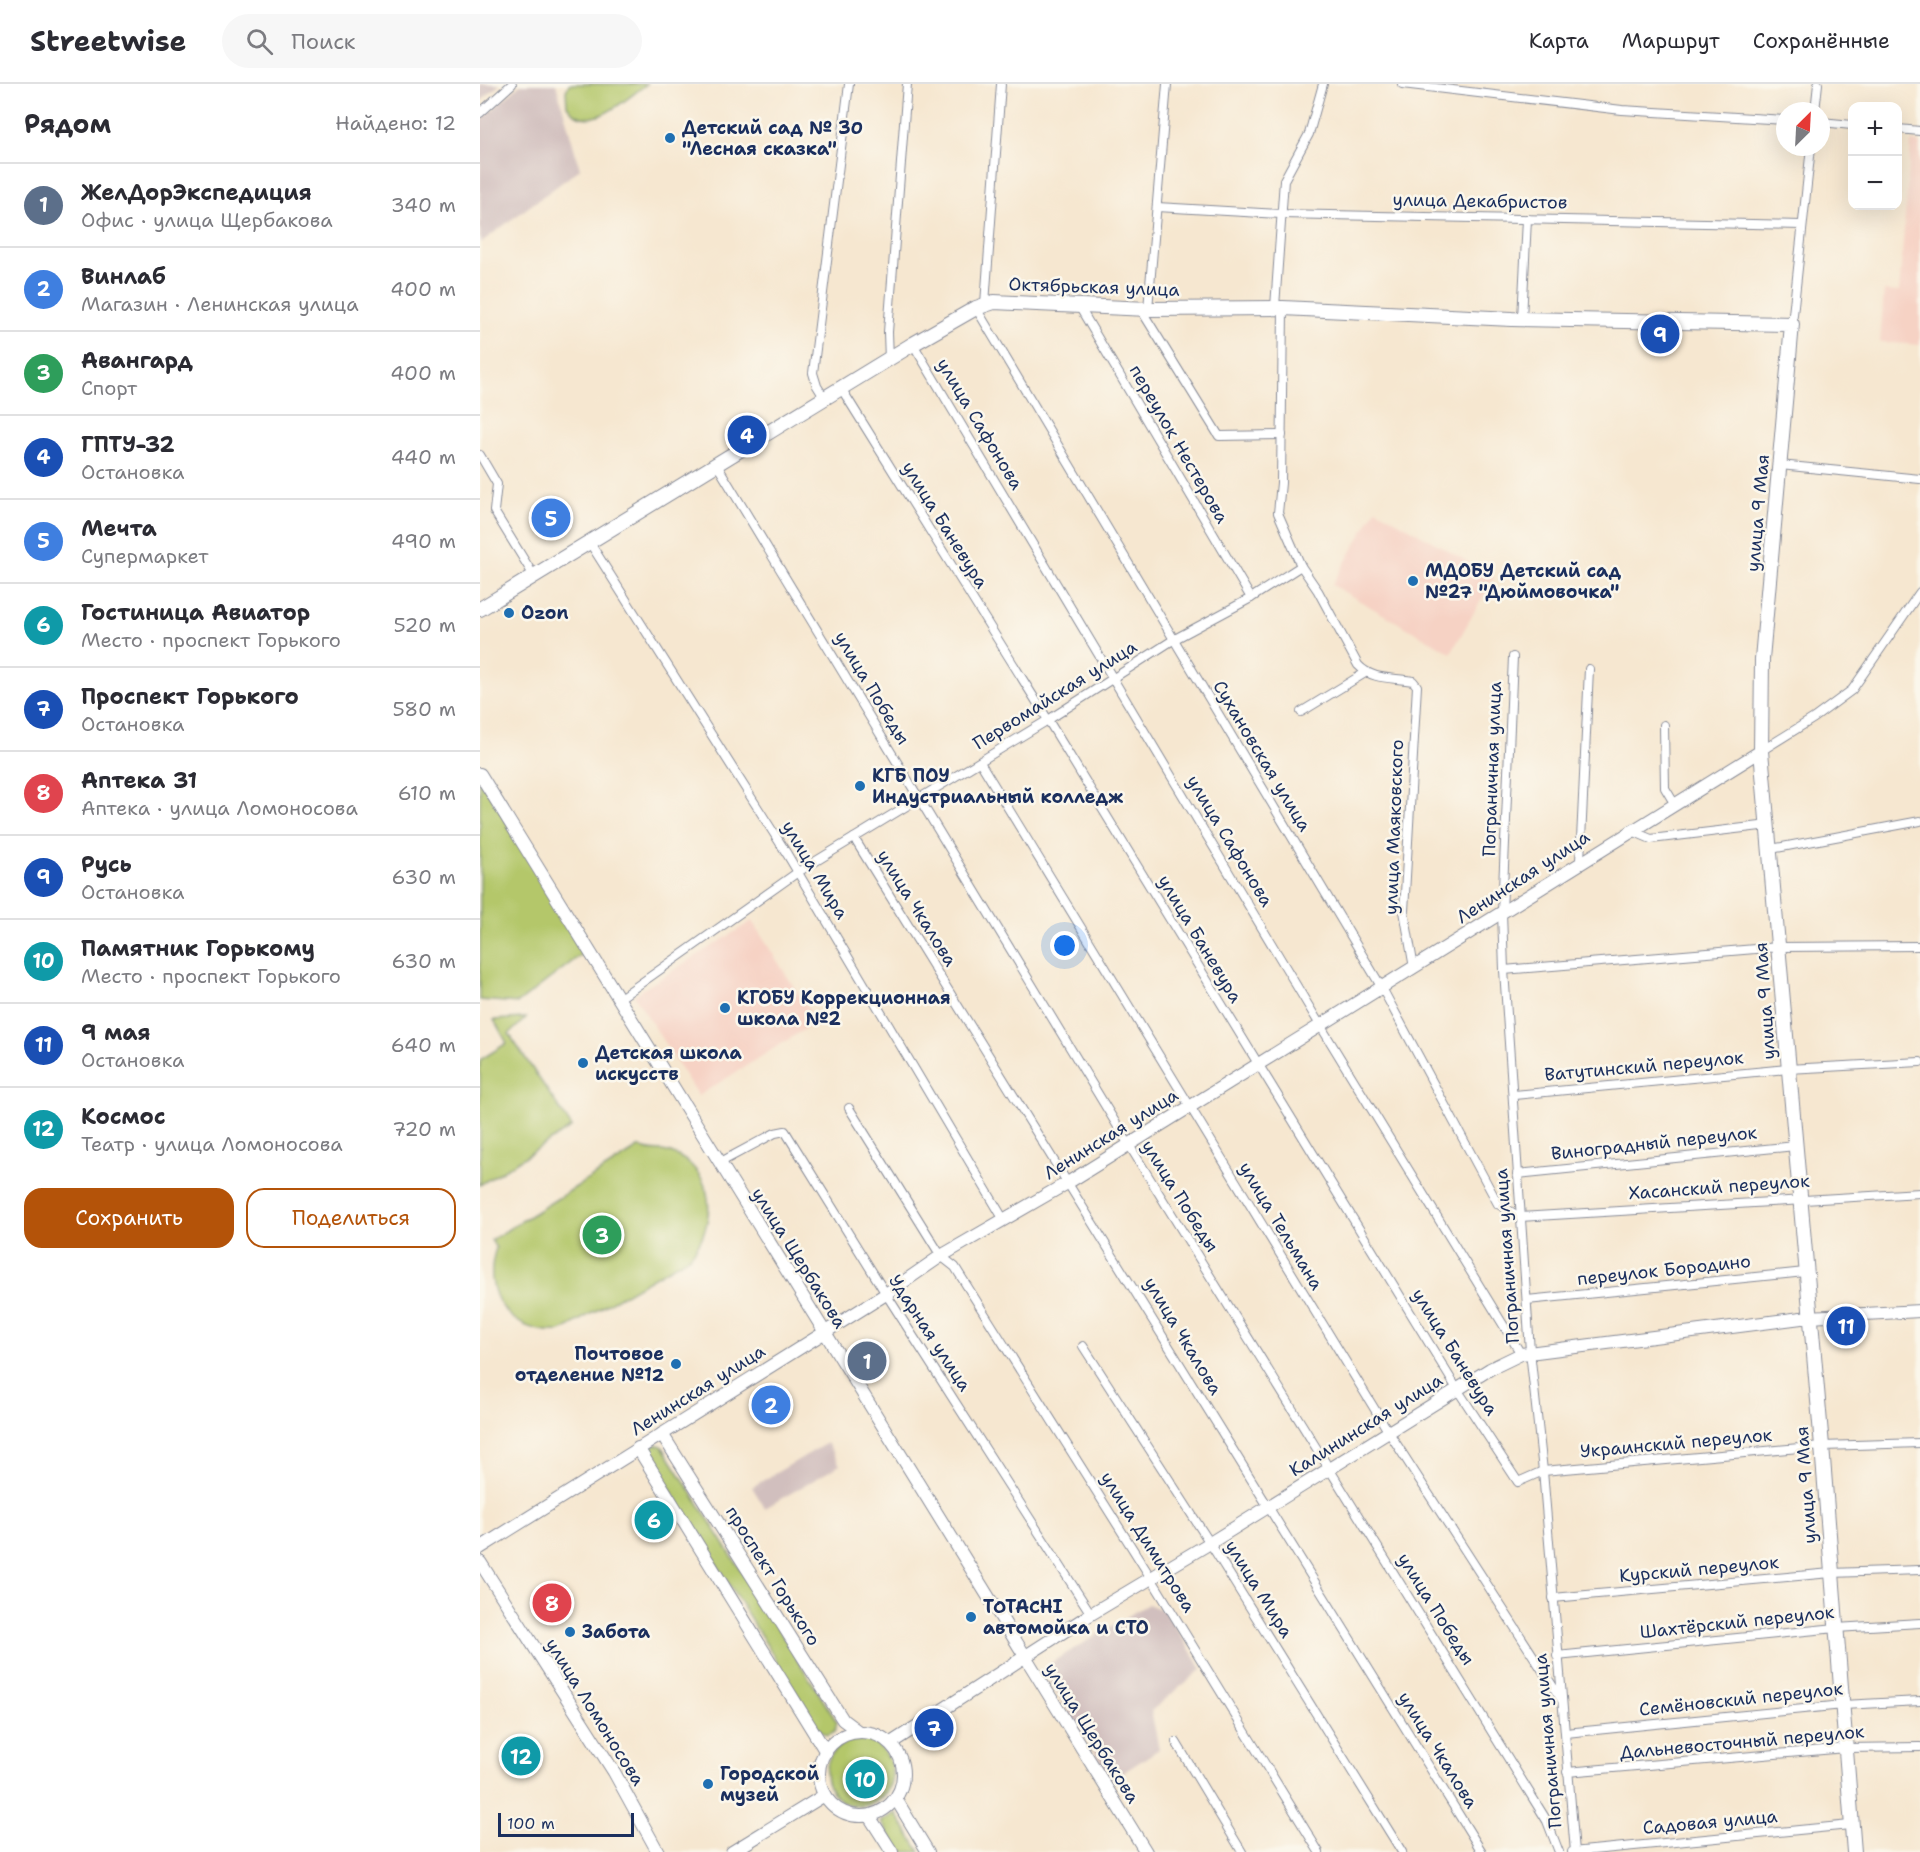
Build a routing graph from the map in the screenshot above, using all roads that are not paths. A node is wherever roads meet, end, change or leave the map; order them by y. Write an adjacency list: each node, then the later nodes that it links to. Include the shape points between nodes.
1 (512, 84): 10 (street)
2 (849, 84): 30 (street, via 813,373)
3 (907, 84): 28 (street)
4 (1001, 84): 21 (street)
5 (1167, 84): 17 (street)
6 (1323, 84): 18 (street, via 1309,134 1286,174)
7 (1402, 84): 11 (street, via 1622,110)
8 (1818, 84): 9 (street)
9 (1816, 102)
10 (480, 113)
11 (1776, 119)
12 (1830, 123): 13 (street)
13 (1848, 125)
14 (1902, 129): 15 (street)
15 (1920, 131)
16 (1810, 156): 20 (street, улица 9 Мая)
17 (1157, 207): 18 (street, улица Декабристов); 23 (street)
18 (1281, 213): 19 (street, улица Декабристов); 24 (street)
19 (1527, 219): 20 (street, улица Декабристов); 25 (street)
20 (1801, 225): 26 (street, улица 9 Мая)
21 (980, 306): 22 (main road, Октябрьская улица); 27 (main road); 42 (street, Сухановская улица)
22 (1079, 306): 23 (main road, Октябрьская улица); 40 (street, переулок Нестерова)
23 (1144, 308): 24 (main road, Октябрьская улица); 31 (street, via 1219,436)
24 (1279, 308): 25 (main road, Октябрьская улица); 31 (street)
25 (1522, 319): 26 (main road, Октябрьская улица)
26 (1792, 324): 34 (main road, улица 9 Мая)
27 (913, 344): 28 (main road); 46 (street, улица Сафонова)
28 (889, 360): 29 (main road)
29 (841, 388): 30 (main road); 48 (street, улица Баневура)
30 (825, 399): 33 (main road)
31 (1282, 435): 37 (street, via 1278,513)
32 (480, 455): 38 (street, via 497,484 494,511)
33 (717, 465): 36 (main road); 53 (street, улица Победы)
34 (1780, 465): 35 (street); 50 (main road, улица 9 Мая, via 1762,659)
35 (1920, 479)
36 (590, 543): 38 (main road); 61 (street, улица Мира)
37 (1301, 566): 40 (street, Первомайская улица); 45 (street)
38 (534, 576): 41 (main road)
39 (1920, 592): 50 (street, via 1852,690)
40 (1251, 598): 42 (street, Первомайская улица)
41 (480, 609)
42 (1173, 640): 46 (street, Первомайская улица); 67 (street, Сухановская улица)
43 (1513, 657): 62 (street, Пограничная улица)
44 (1589, 669): 60 (street)
45 (1365, 673): 47 (street); 65 (street, улица Маяковского, via 1413,681 1417,686 1404,911)
46 (1113, 677): 48 (street, Первомайская улица); 69 (street, улица Сафонова)
47 (1301, 712)
48 (1048, 720): 51 (street, Первомайская улица); 71 (street, улица Баневура)
49 (1664, 725): 54 (street, via 1665,788)
50 (1761, 751): 54 (main road, Ленинская улица); 56 (main road, улица 9 Мая)
51 (980, 762): 53 (street, Первомайская улица); 74 (street, улица Тельмана)
52 (480, 774): 68 (main road, улица Щербакова)
53 (919, 798): 58 (street, Первомайская улица); 76 (street, улица Победы)
54 (1674, 803): 57 (main road, Ленинская улица)
55 (1920, 821): 59 (street)
56 (1769, 825): 57 (street, via 1651,839); 59 (main road, улица 9 Мая)
57 (1630, 830): 60 (main road, Ленинская улица)
58 (854, 838): 61 (street, Первомайская улица); 80 (street, улица Чкалова)
59 (1771, 849): 64 (main road, улица 9 Мая)
60 (1580, 861): 62 (main road, Ленинская улица)
61 (798, 872): 68 (street, Первомайская улица); 84 (street, улица Мира)
62 (1502, 912): 65 (main road, Ленинская улица); 66 (street, Пограничная улица)
63 (1920, 945): 64 (street)
64 (1779, 947): 66 (street); 72 (main road, улица 9 Мая)
65 (1414, 968): 67 (main road, Ленинская улица)
66 (1504, 970): 73 (street, Пограничная улица)
67 (1382, 988): 69 (main road, Ленинская улица); 83 (street, Сухановская улица, via 1498,1204)
68 (620, 998): 78 (main road, улица Щербакова)
69 (1320, 1025): 71 (main road, Ленинская улица); 93 (street, улица Сафонова)
70 (1920, 1062): 72 (street, Ватутинский переулок)
71 (1257, 1063): 74 (main road, Ленинская улица); 94 (street, улица Баневура)
72 (1788, 1069): 73 (street, Ватутинский переулок); 77 (main road, улица 9 Мая)
73 (1514, 1095): 79 (street, Пограничная улица)
74 (1189, 1107): 76 (main road, Ленинская улица); 95 (street, улица Тельмана)
75 (849, 1108): 85 (street, улица Димитрова)
76 (1129, 1145): 80 (main road, Ленинская улица); 100 (street, улица Победы)
77 (1795, 1146): 79 (street, Виноградный переулок); 82 (main road, улица 9 Мая)
78 (718, 1163): 87 (street, Ударная улица, via 785,1131); 91 (main road, улица Щербакова)
79 (1517, 1174): 83 (street, Пограничная улица)
80 (1069, 1182): 84 (main road, Ленинская улица); 102 (street, улица Чкалова)
81 (1920, 1192): 82 (street, Хасанский переулок)
82 (1800, 1198): 83 (street, Хасанский переулок); 86 (main road, улица 9 Мая)
83 (1520, 1217): 88 (street, Пограничная улица)
84 (1004, 1220): 85 (main road, Ленинская улица)
85 (941, 1256): 87 (main road, Ленинская улица); 108 (street, улица Димитрова, via 955,1267)
86 (1805, 1272): 88 (street, переулок Бородино); 90 (main road, улица 9 Мая)
87 (886, 1294): 91 (main road, Ленинская улица); 110 (street, Ударная улица)
88 (1527, 1300): 93 (street, Пограничная улица)
89 (1920, 1311): 90 (main road, Калининская улица)
90 (1809, 1317): 93 (main road, Калининская улица); 98 (main road, улица 9 Мая)
91 (825, 1333): 96 (main road, Ленинская улица); 114 (main road, улица Щербакова)
92 (1083, 1346): 103 (street, улица Мира)
93 (1526, 1352): 94 (main road, Калининская улица); 101 (street, Пограничная улица)
94 (1457, 1389): 95 (main road, Калининская улица); 101 (street, улица Баневура, via 1518,1482)
95 (1388, 1431): 100 (main road, Калининская улица); 116 (street, улица Тельмана)
96 (662, 1434): 99 (main road, Ленинская улица); 118 (main road, проспект Горького, via 843,1720)
97 (1920, 1443): 98 (street, Украинский переулок)
98 (1822, 1446): 101 (street, Украинский переулок); 107 (main road, улица 9 Мая)
99 (638, 1448): 104 (main road, Ленинская улица); 124 (main road)
100 (1330, 1468): 102 (main road, Калининская улица); 139 (street, улица Победы, via 1547,1821)
101 (1543, 1471): 109 (street, Пограничная улица)
102 (1267, 1506): 103 (main road, Калининская улица); 138 (street, улица Чкалова)
103 (1210, 1543): 108 (main road, Калининская улица); 137 (street, улица Мира)
104 (480, 1548)
105 (480, 1562): 130 (main road, улица Ломоносова, via 614,1772)
106 (1920, 1570): 107 (street, Курский переулок)
107 (1831, 1573): 109 (street, Курский переулок); 112 (main road, улица 9 Мая)
108 (1151, 1578): 110 (main road, Калининская улица); 136 (street, улица Димитрова)
109 (1553, 1598): 113 (street, Пограничная улица)
110 (1091, 1614): 114 (main road, Калининская улица)
111 (1920, 1623): 112 (street, Шахтёрский переулок)
112 (1836, 1628): 113 (street, Шахтёрский переулок); 117 (main road, улица 9 Мая)
113 (1557, 1656): 116 (street, Пограничная улица)
114 (1025, 1658): 121 (main road, Калининская улица); 134 (main road, улица Щербакова)
115 (1920, 1701): 117 (street, Семёновский переулок)
116 (1562, 1702): 119 (street, Пограничная улица)
117 (1843, 1705): 119 (street, Семёновский переулок); 123 (main road, улица 9 Мая)
118 (859, 1732): 121 (main road, проспект Горького); 124 (main road, via 844,1735)
119 (1566, 1733): 125 (street, Пограничная улица)
120 (1176, 1742): 135 (street)
121 (891, 1743): 127 (main road, via 903,1770)
122 (1920, 1747): 123 (street, Дальневосточный переулок)
123 (1846, 1748): 125 (street, Дальневосточный переулок); 129 (main road, улица 9 Мая)
124 (826, 1752): 126 (main road, via 819,1763)
125 (1567, 1772): 140 (street, Пограничная улица)
126 (823, 1796): 128 (main road, via 844,1813); 131 (main road)
127 (896, 1799): 128 (main road, via 886,1809); 133 (main road)
128 (869, 1816): 132 (main road)
129 (1850, 1825): 140 (street, Садовая улица); 141 (main road, улица 9 Мая)
130 (658, 1852)
131 (732, 1852)
132 (892, 1852)
133 (928, 1852)
134 (1146, 1852)
135 (1242, 1852)
136 (1319, 1852)
137 (1402, 1852)
138 (1482, 1852)
139 (1559, 1852)
140 (1574, 1852)
141 (1854, 1852)

